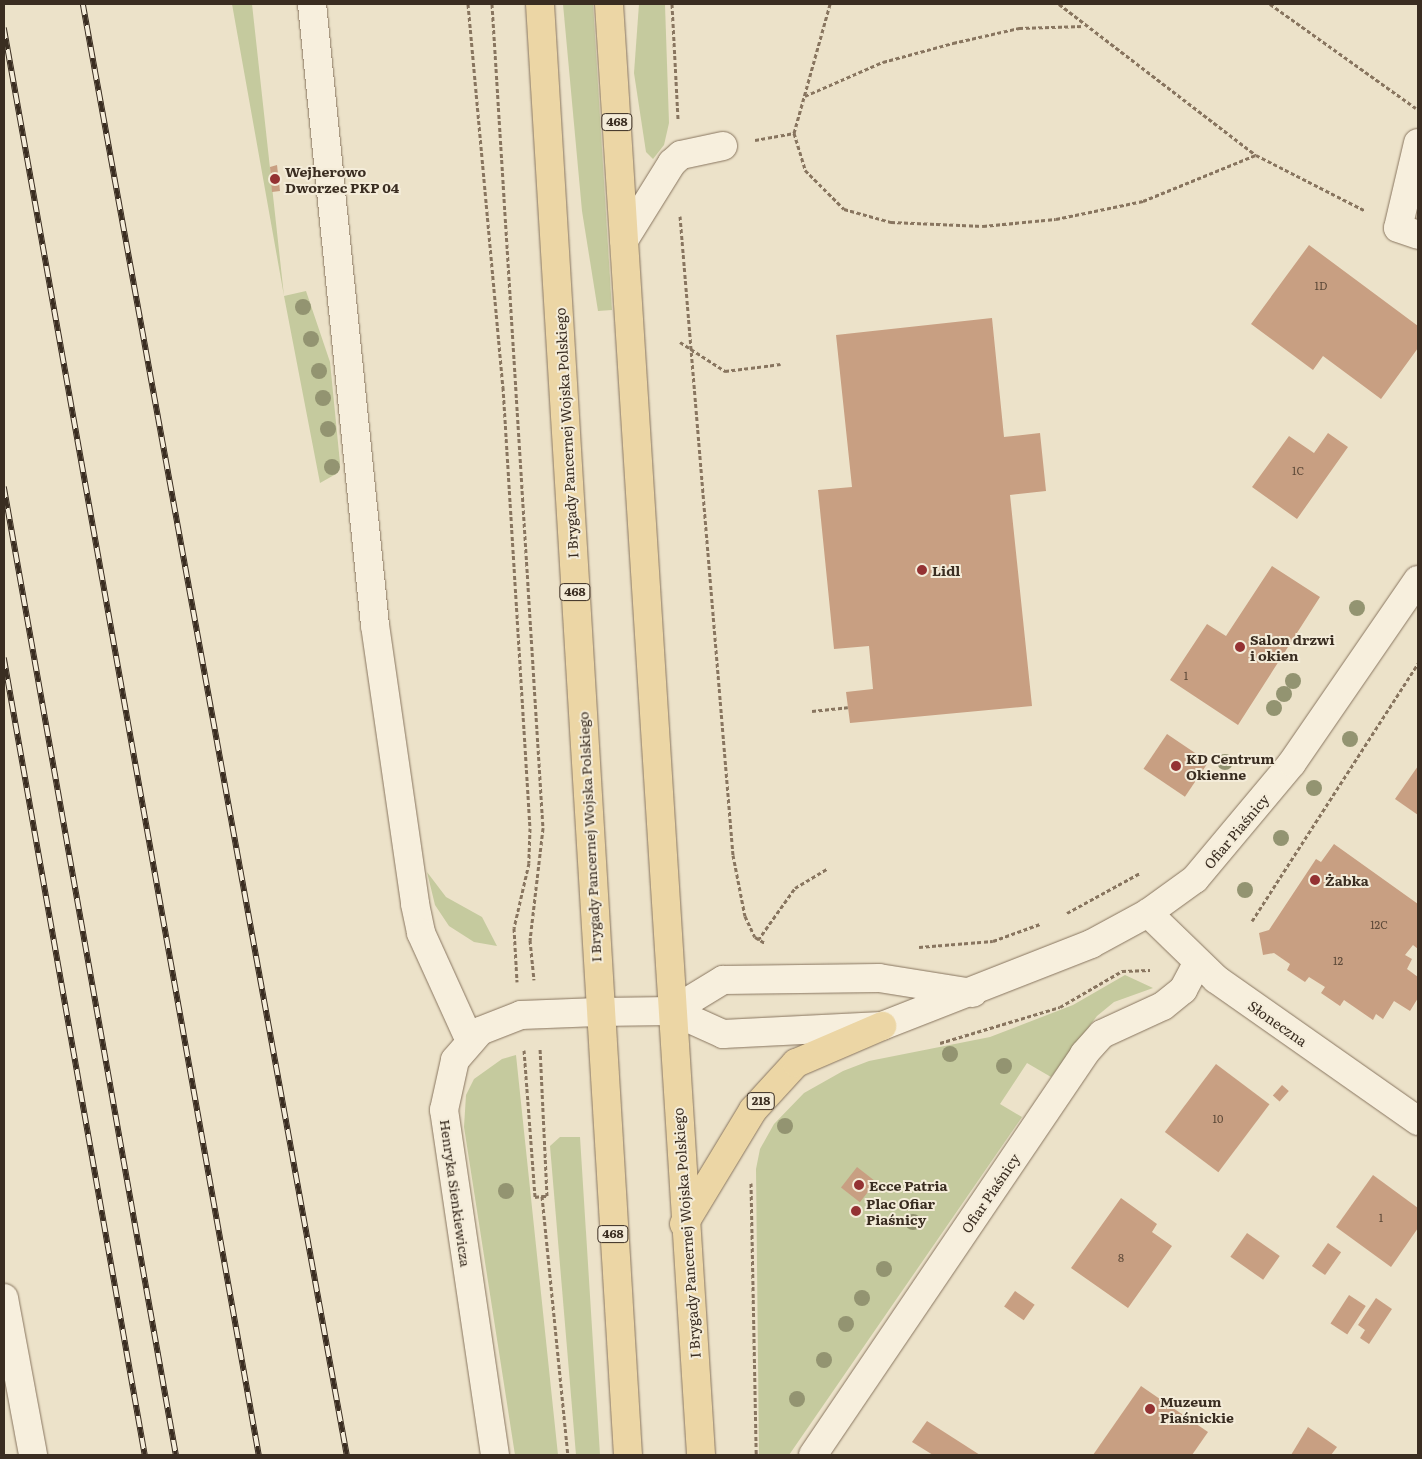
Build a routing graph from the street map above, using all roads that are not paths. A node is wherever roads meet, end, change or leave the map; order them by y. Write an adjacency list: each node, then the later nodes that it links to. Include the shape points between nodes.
1 (312, 4): 15 (street, via 375,625 415,904 421,933)
2 (540, 4): 12 (main road, I Brygady Pancernej Wojska Polskiego / 468)
3 (609, 4): 7 (main road, I Brygady Pancernej Wojska Polskiego / 468)
4 (1418, 142): 6 (street)
5 (723, 146): 7 (street, via 680,156 668,167)
6 (1408, 232)
7 (624, 240): 13 (main road, I Brygady Pancernej Wojska Polskiego / 468)
8 (1418, 580): 9 (street, Ofiar Piaśnicy / 218, via 1345,689 1245,822 1195,879)
9 (1148, 913): 10 (street, Słoneczna); 11 (street, Ofiar Piaśnicy / 218, via 1091,944)
10 (1197, 964): 16 (street, Słoneczna); 23 (street, Ofiar Piaśnicy, via 1183,990 1163,1006 1102,1034 1084,1054)
11 (976, 993): 13 (street, via 879,978 723,980); 14 (street, Ofiar Piaśnicy / 218)
12 (598, 1012): 13 (street); 15 (street, Henryka Sienkiewicza, via 530,1014 492,1023); 21 (main road, I Brygady Pancernej Wojska Polskiego / 468)
13 (672, 1012): 14 (street, Ofiar Piaśnicy / 218, via 723,1034); 17 (main road, I Brygady Pancernej Wojska Polskiego / 468)
14 (882, 1026): 17 (main road, 218, via 796,1064 753,1110)
15 (470, 1041): 20 (street, Henryka Sienkiewicza, via 448,1078 444,1110)
16 (1418, 1121)
17 (684, 1224): 22 (main road, I Brygady Pancernej Wojska Polskiego / 468)
18 (4, 1298): 19 (street)
19 (32, 1455)
20 (495, 1455)
21 (628, 1455)
22 (701, 1455)
23 (813, 1455)

